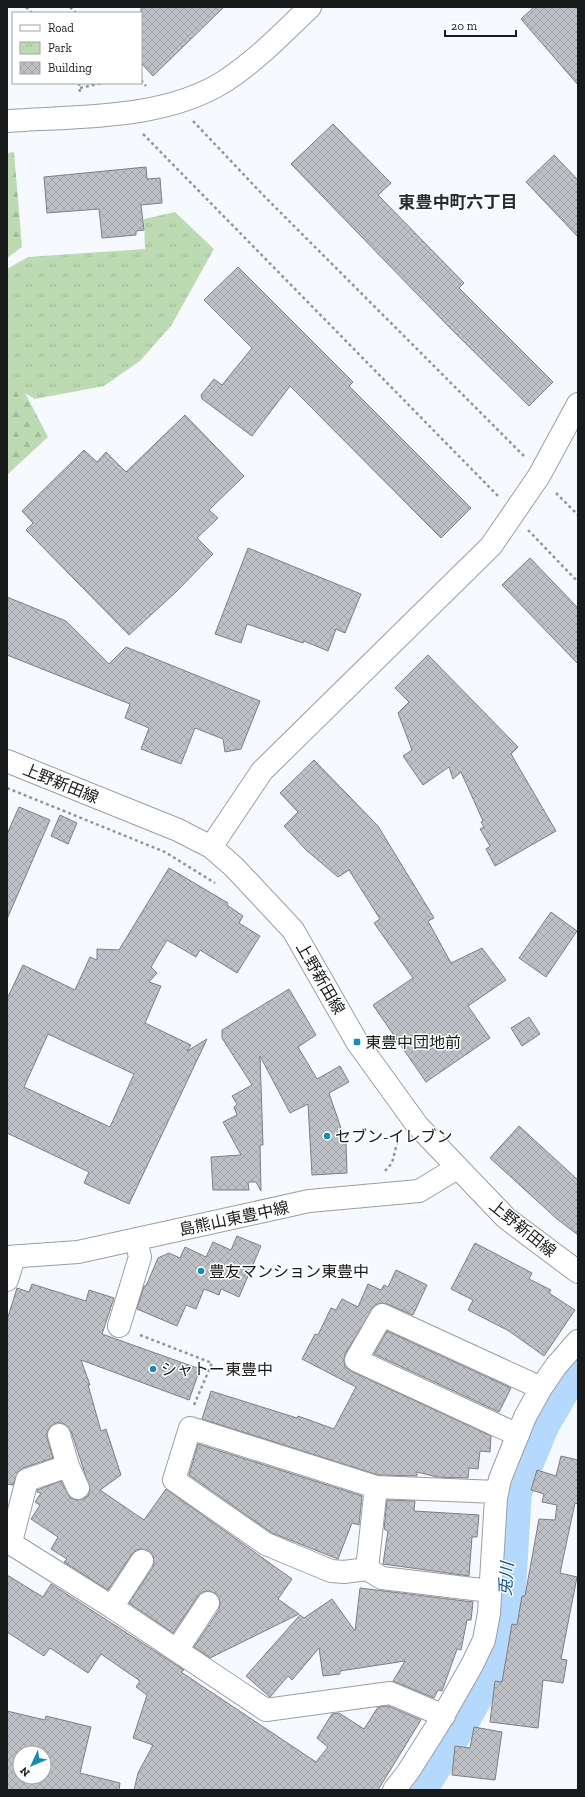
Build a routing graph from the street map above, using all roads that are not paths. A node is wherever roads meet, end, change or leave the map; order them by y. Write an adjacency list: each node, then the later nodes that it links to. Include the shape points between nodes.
1 (310, 7): 2 (street, via 238,72 192,98 138,111)
2 (7, 121)
3 (578, 404): 5 (street, via 539,476 491,546 262,771)
4 (7, 761): 5 (street, 上野新田線, via 178,830)
5 (211, 847): 6 (street, 上野新田線, via 234,867 293,930 357,1042 417,1125)
6 (457, 1168): 7 (street, 島熊山東豊中線, via 419,1191 309,1201); 9 (street, 上野新田線, via 506,1218)
7 (136, 1239): 8 (street, 島熊山東豊中線, via 78,1252); 11 (street, via 140,1257)
8 (11, 1257): 10 (street)
9 (578, 1272)
10 (7, 1280)
11 (119, 1326)
12 (578, 1341): 13 (street)
13 (541, 1388): 15 (street); 15 (street, via 382,1315 356,1360)
14 (59, 1435): 16 (street)
15 (518, 1435): 19 (street)
16 (68, 1466): 18 (street); 20 (street, via 27,1480)
17 (376, 1487): 19 (street); 22 (street); 22 (street, via 190,1428 174,1480 266,1544 331,1571)
18 (78, 1488)
19 (497, 1492): 23 (street)
20 (9, 1541): 25 (street)
21 (142, 1561): 25 (street)
22 (367, 1569): 23 (street, via 382,1578)
23 (490, 1591): 27 (street, via 484,1640)
24 (208, 1604): 26 (street)
25 (112, 1607): 26 (street)
26 (177, 1650): 27 (street, via 266,1710 390,1693)
27 (444, 1716): 28 (street)
28 (394, 1790)

